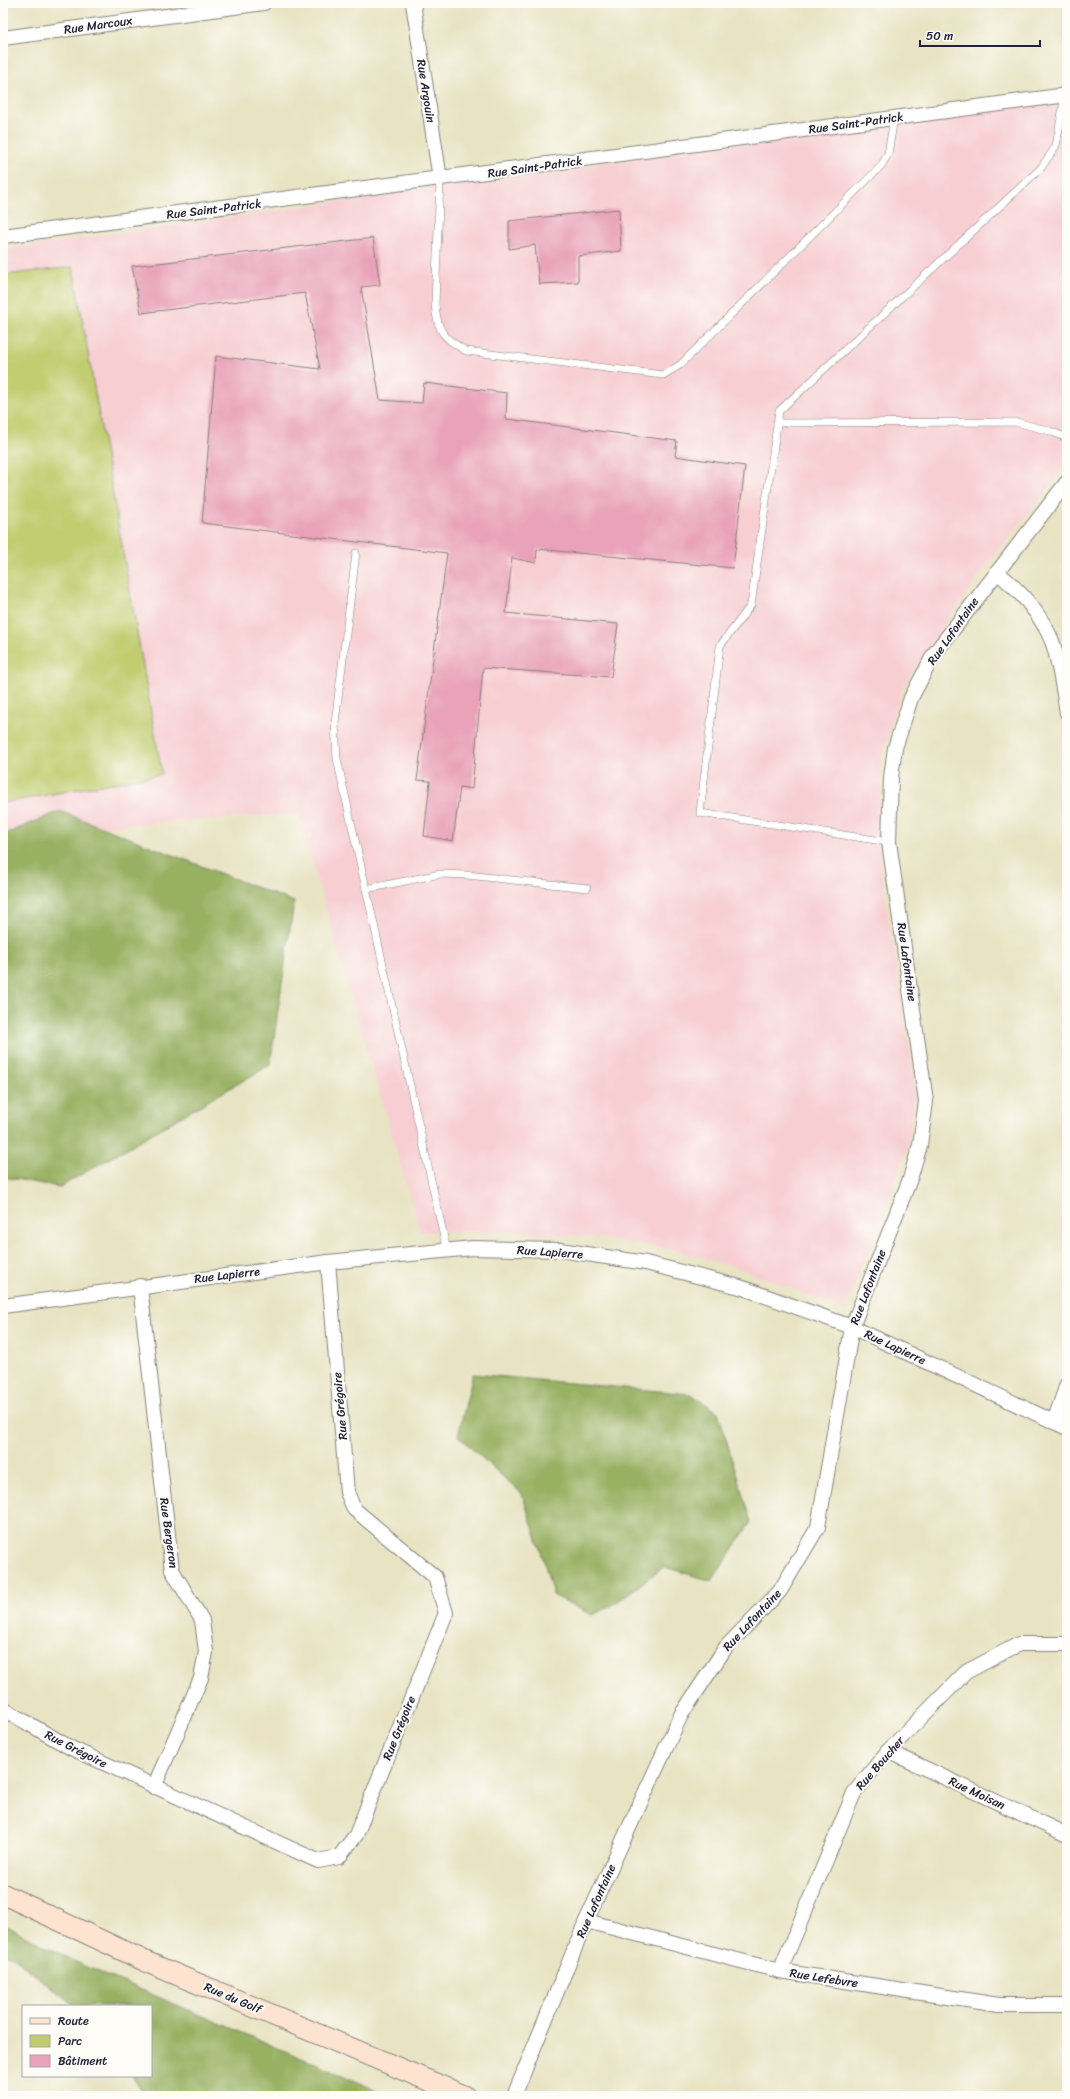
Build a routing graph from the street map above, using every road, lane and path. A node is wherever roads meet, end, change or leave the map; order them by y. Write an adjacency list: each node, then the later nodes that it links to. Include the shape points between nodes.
1 (264, 3): 3 (street, Rue Marcoux)
2 (413, 3): 6 (street, Rue Argouin)
3 (3, 38)
4 (1066, 95): 5 (street, Rue Saint-Patrick); 8 (lane, via 1056,146 1041,168 779,411)
5 (894, 118): 6 (street, Rue Saint-Patrick); 6 (lane, via 888,154 881,166 680,366 663,375 466,351 448,341 436,323 435,304)
6 (440, 179): 7 (street, Rue Saint-Patrick)
7 (3, 236)
8 (777, 423): 9 (lane, via 1016,422); 14 (lane, via 751,605 720,646 700,813)
9 (1067, 438)
10 (1067, 482): 12 (street, Rue Lafontaine)
11 (356, 553): 16 (lane, via 335,723 337,760)
12 (997, 572): 13 (street, via 1014,586 1036,612 1052,641); 14 (street, Rue Lafontaine, via 934,654 911,698 895,748 891,777)
13 (1067, 713)
14 (889, 842): 21 (street, Rue Lafontaine, via 926,1101 920,1145 910,1179)
15 (587, 888): 16 (lane, via 467,874 440,874)
16 (366, 889): 17 (lane)
17 (446, 1251): 18 (street, Rue Lapierre); 21 (street, Rue Lapierre, via 473,1248 560,1250 646,1263 740,1287)
18 (328, 1262): 19 (street, Rue Lapierre); 27 (street, Rue Grégoire, via 347,1492 354,1509 435,1577 446,1613 356,1835 339,1858 318,1861)
19 (140, 1286): 20 (street, Rue Lapierre); 27 (street, Rue Bergeron, via 172,1570 202,1620 206,1652 201,1678)
20 (3, 1306)
21 (852, 1326): 23 (street, Rue Lapierre); 30 (street, Rue Lafontaine, via 818,1527 780,1591 726,1647 680,1715)
22 (1067, 1384): 23 (street)
23 (1061, 1425)
24 (1067, 1644): 26 (street, Rue Boucher, via 1019,1644 966,1672)
25 (3, 1709): 27 (street, Rue Grégoire, via 71,1748)
26 (888, 1751): 28 (street, Rue Moisan); 31 (street, Rue Boucher, via 854,1792)
27 (154, 1787)
28 (1067, 1835)
29 (3, 1894): 33 (street, Rue du Golf, via 149,1963)
30 (586, 1921): 31 (street, Rue Lefebvre); 34 (street, Rue Lafontaine)
31 (780, 1971): 32 (street, Rue Lefebvre, via 999,2005)
32 (1067, 2005)
33 (465, 2096)
34 (514, 2096)

